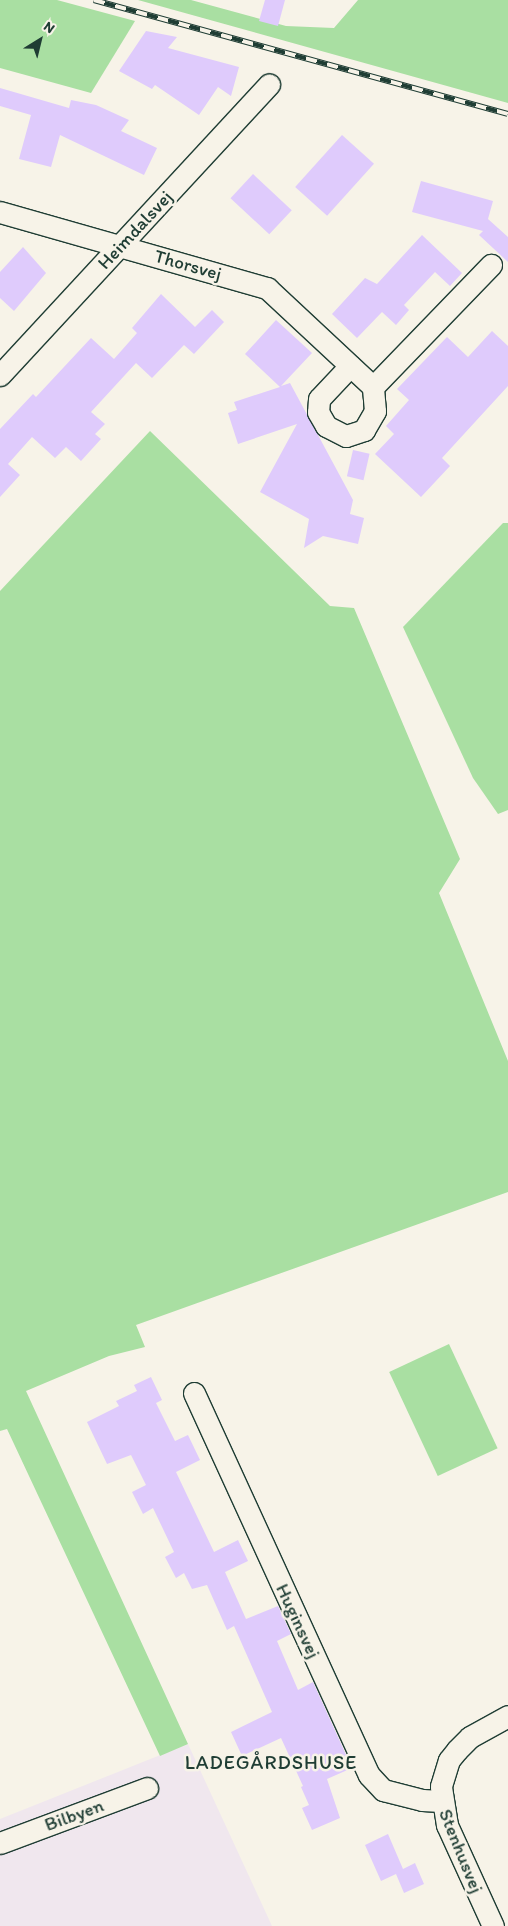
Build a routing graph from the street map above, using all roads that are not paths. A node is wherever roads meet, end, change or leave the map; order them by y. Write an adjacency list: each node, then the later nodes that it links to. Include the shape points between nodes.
1 (269, 84): 3 (street, Heimdalsvej)
2 (0, 212): 3 (street, Thorsvej)
3 (120, 246): 5 (street, Thorsvej, via 267,288); 6 (street, Heimdalsvej)
4 (491, 265): 7 (street)
5 (350, 366): 7 (street, Thorsvej); 7 (street, via 319,399 318,412 326,426 346,436 364,430 375,410)
6 (0, 376)
7 (373, 387)
8 (194, 1393): 11 (street, Huginsvej, via 369,1775 382,1790)
9 (508, 1716): 11 (street, Stenhusvej, via 470,1737 449,1760 441,1786)
10 (147, 1788): 12 (street, Bilbyen)
11 (441, 1801): 13 (street, Stenhusvej, via 447,1825)
12 (0, 1842)
13 (493, 1926)

